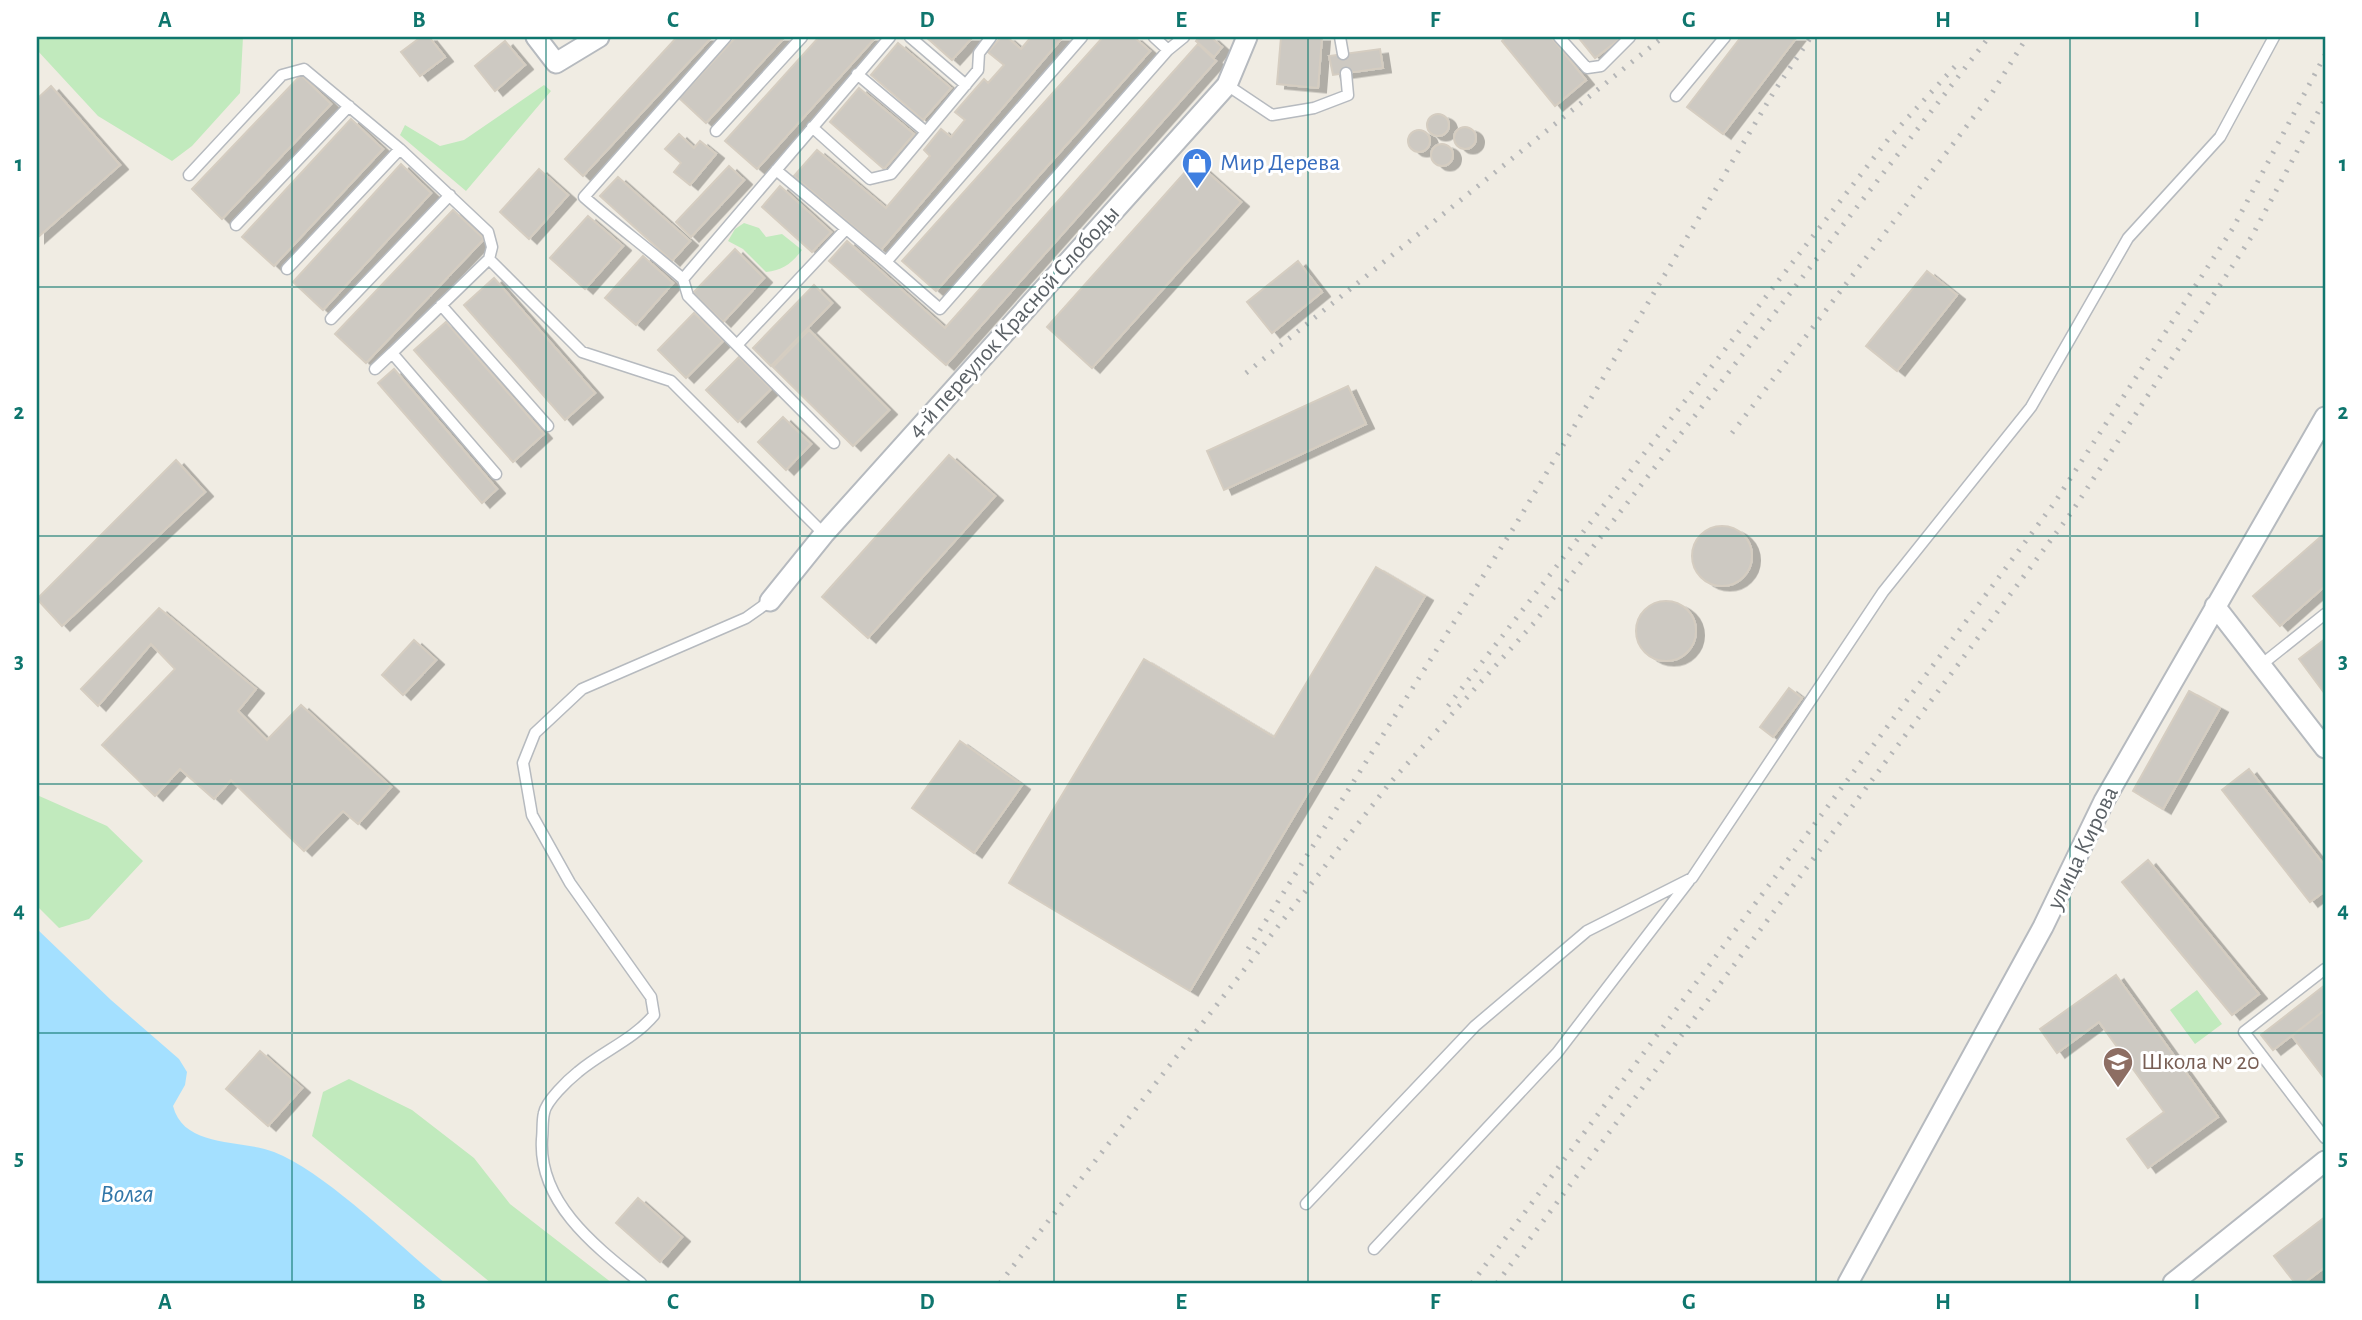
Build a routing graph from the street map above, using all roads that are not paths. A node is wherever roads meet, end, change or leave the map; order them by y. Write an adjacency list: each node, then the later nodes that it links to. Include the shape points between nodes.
1 (536, 37): 2 (street, via 556,62)
2 (599, 37)
3 (726, 37): 37 (lane, via 584,197)
4 (802, 37): 26 (lane)
5 (890, 37): 20 (lane)
6 (910, 37): 21 (lane)
7 (991, 37): 21 (lane, via 979,53 978,70)
8 (1082, 37): 35 (lane)
9 (1154, 37): 17 (lane)
10 (1184, 37): 17 (lane)
11 (1247, 37): 22 (street, 4-й переулок Красной Слободы)
12 (1340, 37): 18 (lane)
13 (1559, 37): 14 (lane, via 1587,68 1601,66)
14 (1630, 37)
15 (1725, 37): 23 (lane)
16 (2274, 37): 53 (lane, via 2220,137 2128,238 2031,407 1883,592)
17 (1168, 50): 35 (lane, via 940,309)
18 (1343, 54)
19 (1346, 73): 22 (lane, via 1349,95 1272,116)
20 (858, 74): 25 (lane); 27 (lane)
21 (966, 85): 27 (lane)
22 (1227, 85): 47 (street, 4-й переулок Красной Слободы)
23 (1676, 96)
24 (349, 106): 28 (lane); 30 (lane, via 304,69 282,75); 32 (lane)
25 (812, 127): 27 (lane, via 870,178 891,174); 29 (lane)
26 (716, 131)
27 (926, 132)
28 (400, 149): 31 (lane); 36 (lane)
29 (776, 170): 33 (lane); 37 (lane)
30 (190, 175)
31 (450, 195): 34 (lane, via 488,232); 39 (lane)
32 (236, 225)
33 (846, 229): 35 (lane); 40 (lane)
34 (489, 259): 38 (lane); 47 (lane, via 582,352 671,381)
35 (886, 262)
36 (287, 269)
37 (683, 279): 40 (lane, via 688,296)
38 (440, 305): 41 (lane); 44 (lane)
39 (331, 319)
40 (737, 345): 45 (lane)
41 (392, 353): 42 (lane); 46 (lane)
42 (375, 369)
43 (2325, 417): 49 (street, улица Кирова)
44 (548, 426)
45 (834, 443)
46 (496, 474)
47 (824, 534): 48 (street, 4-й переулок Красной Слободы)
48 (771, 601): 59 (lane, via 746,618 582,689 535,733 523,763 532,815 570,883 651,997 654,1015 641,1030 577,1072 544,1110 542,1145 547,1179 569,1217)
49 (2215, 606): 51 (street); 60 (street, улица Кирова, via 2104,801 2043,927)
50 (2325, 614): 51 (lane)
51 (2261, 665): 52 (street)
52 (2325, 748)
53 (1692, 878): 57 (lane, via 1587,931 1485,1017); 58 (lane, via 1557,1053)
54 (2325, 969): 55 (lane, via 2244,1032)
55 (2325, 1138)
56 (2325, 1161): 61 (street)
57 (1306, 1204)
58 (1374, 1249)
59 (641, 1283)
60 (1848, 1283)
61 (2173, 1283)

